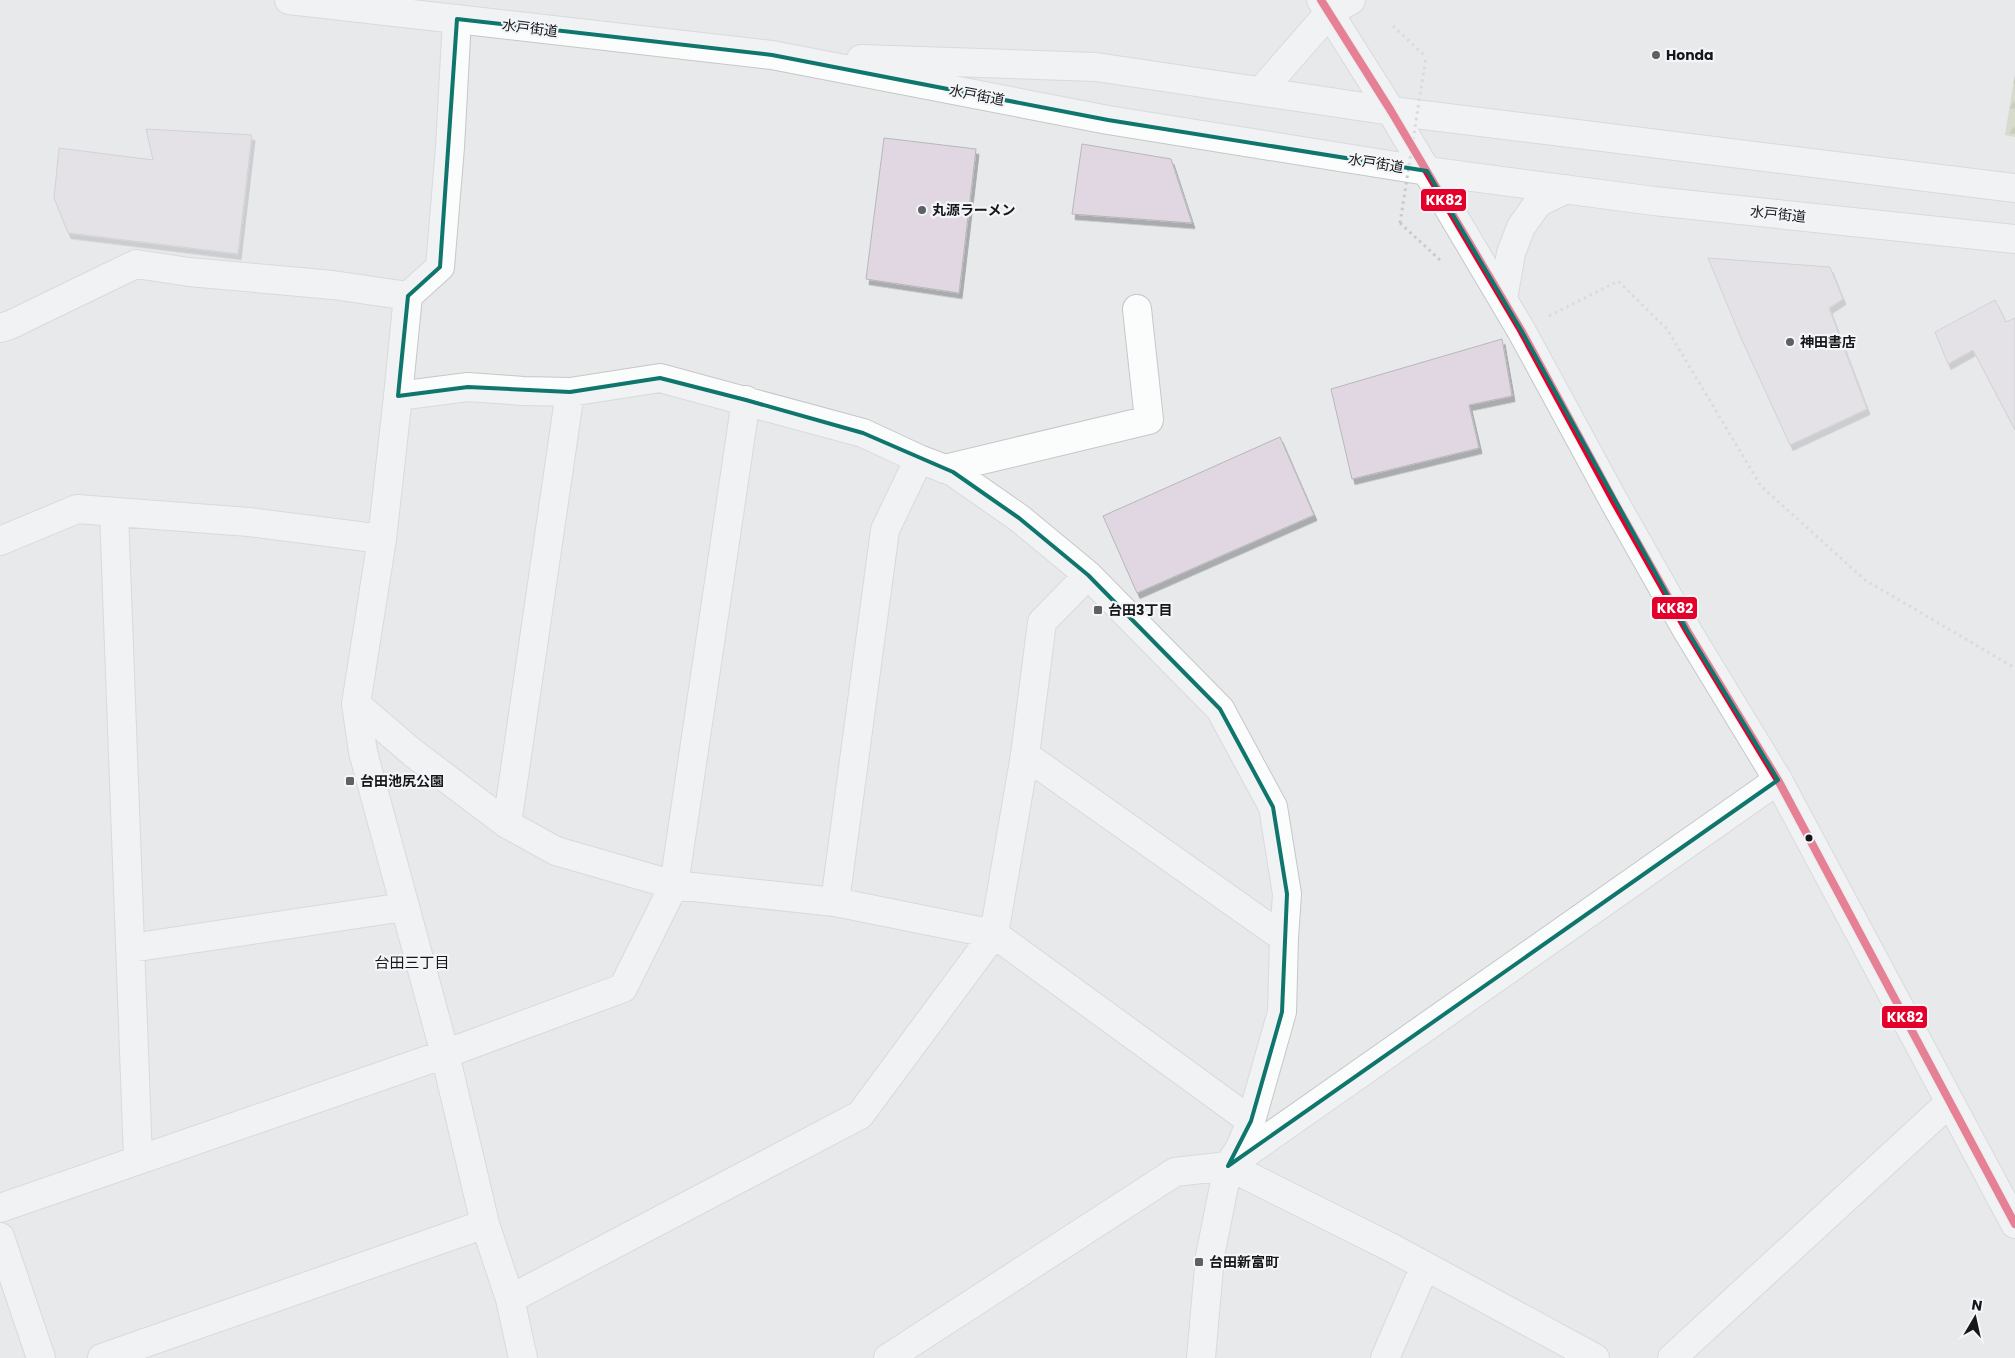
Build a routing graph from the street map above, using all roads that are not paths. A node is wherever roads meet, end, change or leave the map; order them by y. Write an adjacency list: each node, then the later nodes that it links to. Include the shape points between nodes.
1 (289, 0): 3 (main road, 水戸街道)
2 (1334, 4): 5 (main road); 6 (main road)
3 (457, 19): 4 (main road, 水戸街道); 11 (main road, via 440,267)
4 (772, 55): 5 (main road, 水戸街道, via 1096,67); 7 (main road, 水戸街道, via 1108,120)
5 (1261, 91): 6 (main road, 水戸街道)
6 (1391, 111): 7 (main road); 8 (main road, 水戸街道)
7 (1427, 171): 9 (main road, 水戸街道); 12 (main road)
8 (2015, 188)
9 (1566, 189): 10 (main road, 水戸街道); 12 (main road, via 1538,203 1521,227)
10 (2015, 239)
11 (408, 296): 14 (main road, via 136,264); 16 (main road)
12 (1503, 299): 25 (main road, via 1688,632)
13 (1137, 309): 18 (main road, via 1149,420)
14 (0, 328)
15 (570, 392): 16 (main road, via 468,387); 17 (main road, via 660,378); 26 (main road)
16 (398, 396): 20 (main road)
17 (746, 400): 18 (main road, via 863,433); 27 (main road)
18 (932, 464): 22 (main road, via 952,472 1019,518); 28 (main road, via 885,530)
19 (114, 512): 20 (main road, via 249,522); 21 (main road, via 77,509); 32 (main road)
20 (382, 539): 23 (main road)
21 (0, 541)
22 (1088, 575): 24 (main road, via 1042,622); 31 (main road, via 1220,709 1273,807 1287,894)
23 (356, 704): 26 (main road, via 413,753); 29 (main road, via 363,752)
24 (1025, 755): 30 (main road); 31 (main road)
25 (1778, 780): 34 (main road); 37 (main road)
26 (507, 824): 27 (main road, via 556,851)
27 (674, 885): 28 (main road); 33 (main road, via 623,988)
28 (835, 902): 30 (main road)
29 (404, 907): 32 (main road); 33 (main road)
30 (994, 934): 35 (main road); 43 (main road, via 860,1115)
31 (1284, 938): 35 (main road, via 1282,1012)
32 (131, 948): 36 (main road)
33 (445, 1054): 36 (main road); 39 (main road)
34 (1949, 1103): 40 (main road); 51 (main road)
35 (1251, 1121): 37 (main road)
36 (138, 1159): 38 (main road)
37 (1228, 1166): 42 (main road); 44 (main road); 48 (main road, via 1175,1172)
38 (0, 1208)
39 (485, 1224): 43 (main road); 46 (main road)
40 (2015, 1224)
41 (0, 1237): 45 (main road)
42 (1425, 1266): 49 (main road); 50 (main road)
43 (510, 1299): 47 (main road)
44 (1195, 1354)
45 (41, 1358)
46 (102, 1358)
47 (523, 1358)
48 (888, 1358)
49 (1385, 1358)
50 (1594, 1358)
51 (1672, 1358)

